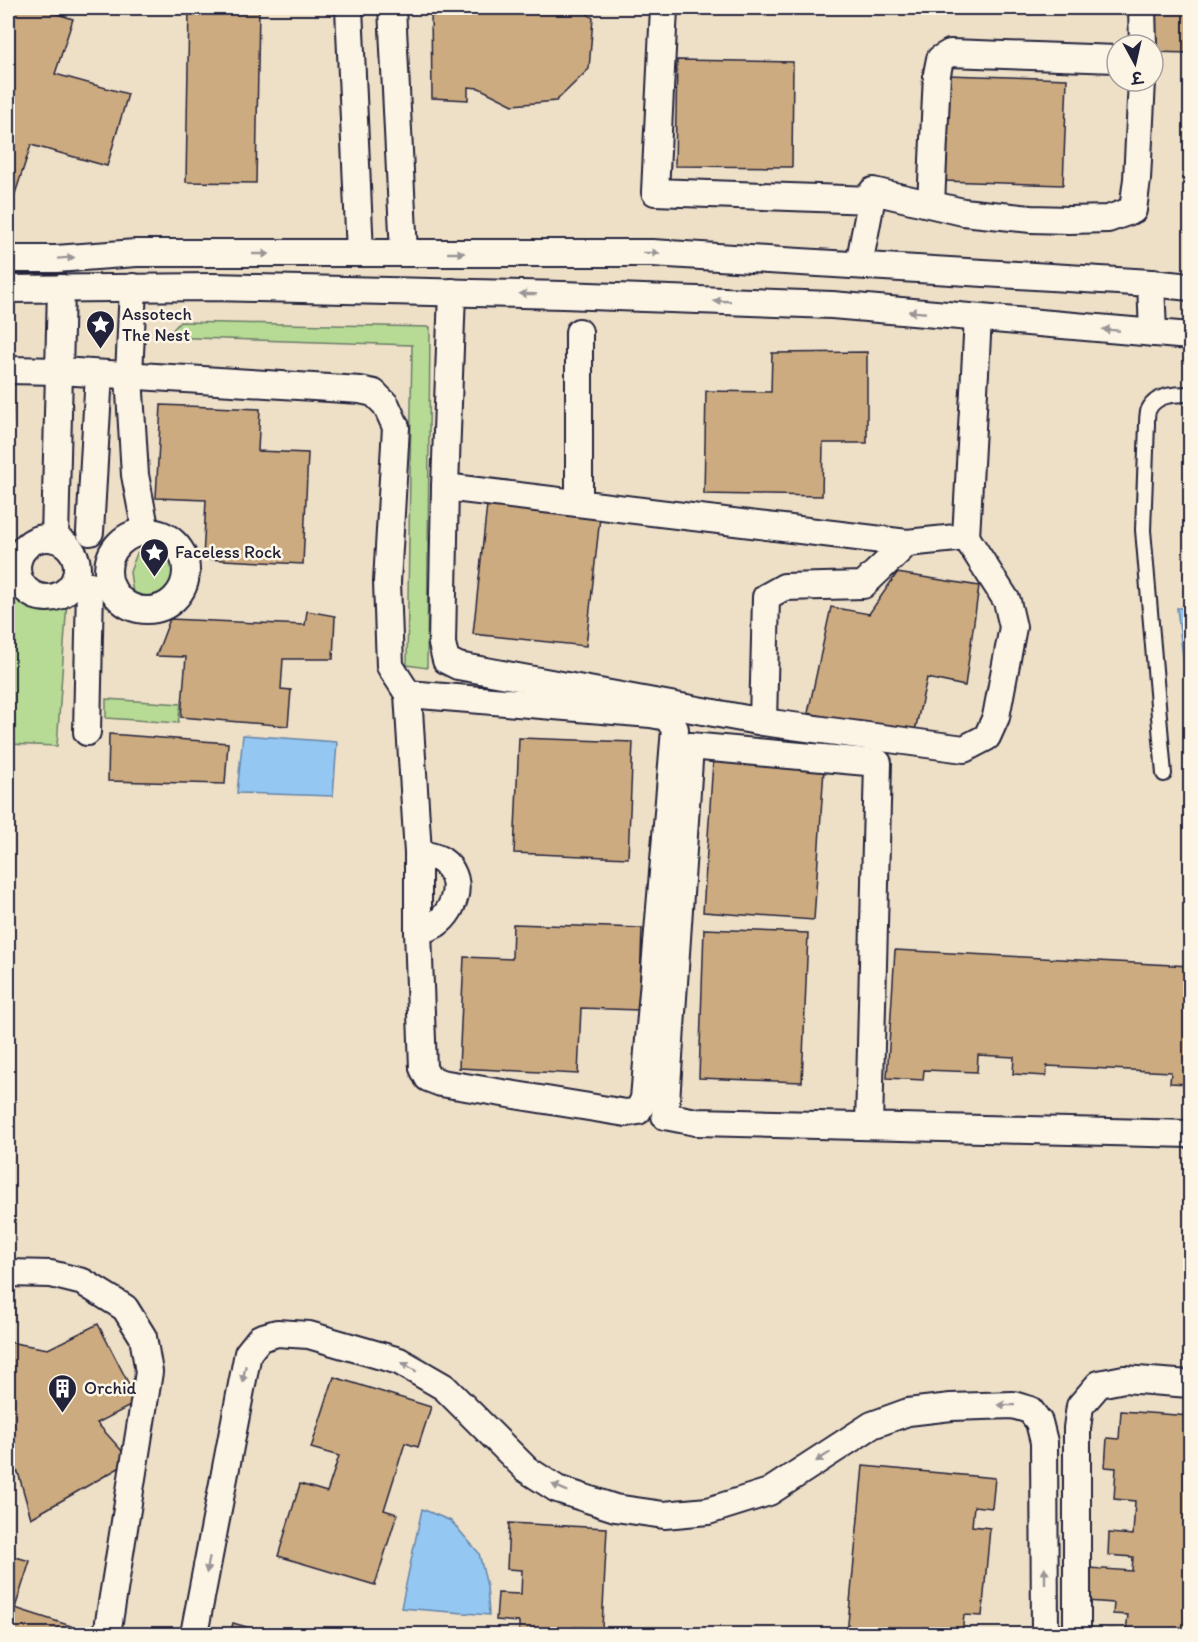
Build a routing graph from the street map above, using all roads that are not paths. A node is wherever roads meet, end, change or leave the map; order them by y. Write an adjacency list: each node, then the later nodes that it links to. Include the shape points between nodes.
1 (349, 8): 12 (street)
2 (392, 8): 10 (street)
3 (664, 8): 8 (street, via 655,192)
4 (1142, 8): 5 (street)
5 (1143, 33)
6 (1105, 59): 9 (street, via 950,53 940,59)
7 (1141, 93): 9 (street, via 1133,210 1108,219 1031,219 963,212)
8 (872, 200): 9 (street, via 873,191); 14 (street)
9 (931, 204)
10 (404, 253): 12 (street); 14 (street, one-way to 14, via 652,253)
11 (174, 254): 12 (street, one-way to 12); 13 (street, one-way to 11); 17 (street)
12 (360, 254)
13 (8, 260)
14 (859, 265): 15 (street)
15 (1151, 283): 18 (street); 24 (street)
16 (133, 287): 17 (street); 19 (street); 29 (street)
17 (175, 287): 21 (street)
18 (1191, 287)
19 (61, 288): 20 (street); 27 (street)
20 (8, 289)
21 (452, 292): 22 (street, one-way to 21, via 832,305); 31 (street)
22 (978, 318): 24 (street, one-way to 22); 35 (street)
23 (579, 332): 32 (street)
24 (1153, 333): 25 (street)
25 (1191, 336)
26 (8, 370): 27 (street)
27 (60, 371): 28 (street); 36 (street)
28 (99, 374): 29 (street); 33 (street)
29 (129, 376): 34 (street, via 135,475); 39 (street, via 360,390 374,393 386,405 396,427 387,582 390,666)
30 (1191, 394): 42 (lane, via 1158,399 1149,409 1146,424 1143,530)
31 (445, 487): 32 (street); 40 (street, via 442,644 446,660 458,666)
32 (579, 503): 37 (street)
33 (90, 532)
34 (146, 532): 38 (street, via 123,541 109,561 109,574); 38 (street, via 159,534 180,549 186,574 176,597 166,605 141,609)
35 (966, 537): 37 (street); 40 (street, via 1007,601 1013,627 996,717 987,737 964,749)
36 (55, 539): 38 (street, via 71,549 78,567 76,577); 38 (street, via 36,540 21,553 18,573 27,591 46,598)
37 (907, 543): 40 (street, via 863,585 784,587 766,597)
38 (91, 586): 41 (street)
39 (408, 694): 43 (street); 44 (street, via 651,714 667,717 675,729 644,1099 638,1111 626,1113 429,1078 423,1068)
40 (763, 722)
41 (87, 732)
42 (1164, 774)
43 (418, 853): 44 (street); 44 (street, via 440,859 456,881 456,895 449,912 435,925)
44 (418, 931)
45 (869, 1126): 45 (street, via 696,1122 665,1116 690,746 878,763); 46 (street)
46 (1191, 1134)
47 (8, 1272): 49 (street, via 51,1274 83,1282 125,1308 143,1337 149,1372)
48 (1191, 1384): 52 (street, via 1124,1379 1099,1384 1080,1406)
49 (107, 1635)
50 (194, 1635): 51 (street, one-way to 50, via 1044,1442 1039,1422 1030,1410 1013,1405 908,1412 872,1425 769,1492 708,1511 664,1515 615,1508 557,1489 526,1468 444,1388 399,1361 309,1335 278,1333 260,1338 248,1353)
51 (1046, 1635)
52 (1077, 1635)

